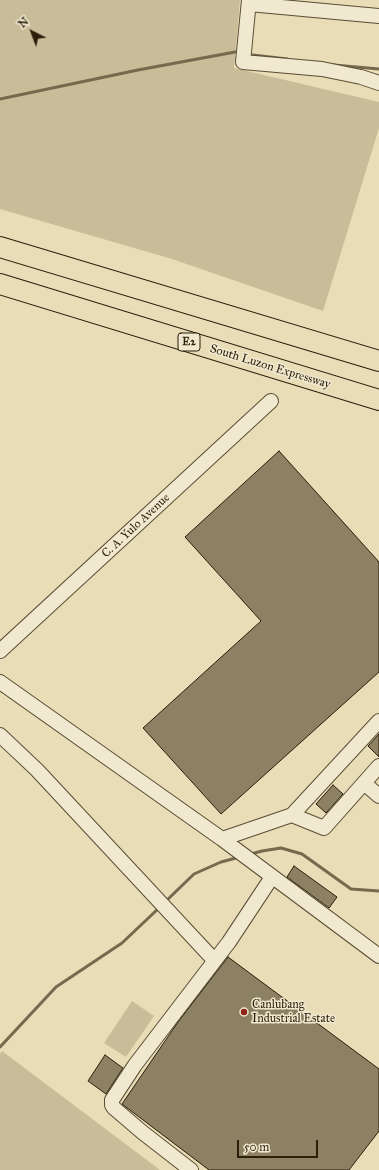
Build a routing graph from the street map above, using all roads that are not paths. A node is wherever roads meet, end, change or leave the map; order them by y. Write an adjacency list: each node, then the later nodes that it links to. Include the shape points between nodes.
1 (249, 2): 2 (street); 3 (street, via 243,62 322,69)
2 (379, 16)
3 (379, 83)
4 (0, 247): 6 (highway)
5 (0, 284): 7 (highway, South Luzon Expressway / E2)
6 (379, 360)
7 (379, 400)
8 (271, 401): 9 (street, C. A. Yulo Avenue)
9 (0, 651)
10 (0, 682): 17 (street)
11 (379, 721): 16 (street)
12 (0, 735): 20 (street, via 37,770)
13 (379, 766): 14 (street)
14 (364, 783): 15 (street); 16 (street, via 324,828)
15 (379, 796)
16 (292, 815): 17 (street)
17 (222, 839): 18 (street)
18 (272, 877): 19 (street); 20 (street)
19 (379, 956)
20 (214, 960): 21 (street, via 135,1065 112,1101 113,1106 125,1118)
21 (191, 1170)

